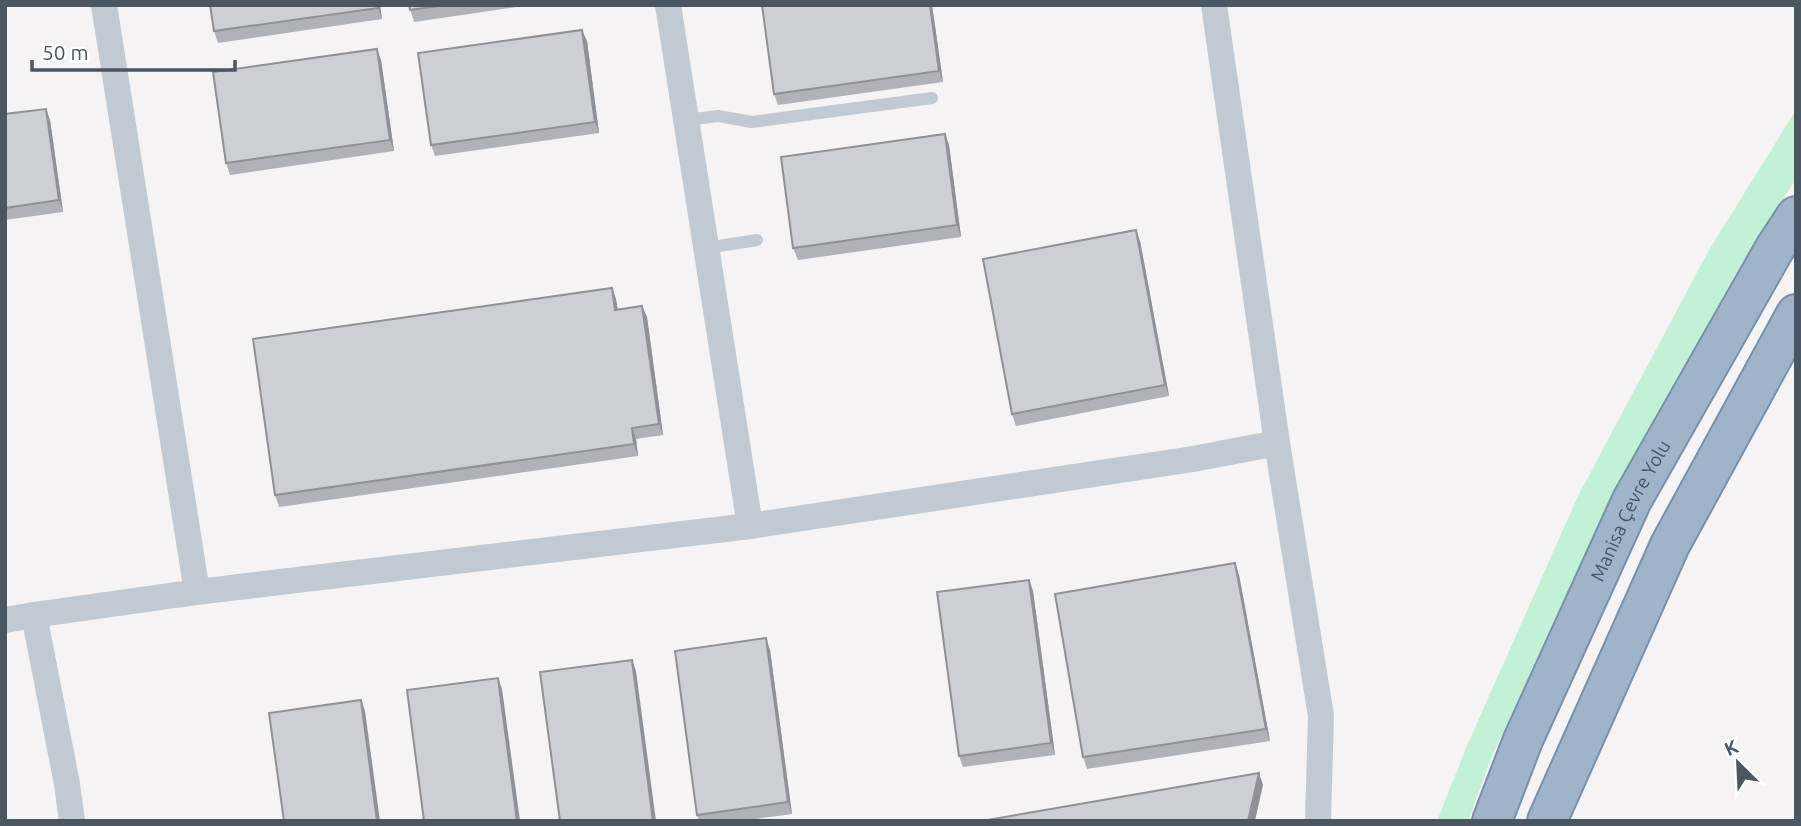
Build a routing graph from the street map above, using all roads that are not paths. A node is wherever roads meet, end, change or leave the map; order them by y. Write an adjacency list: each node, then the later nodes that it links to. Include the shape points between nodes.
1 (104, 5): 12 (street)
2 (668, 5): 5 (street)
3 (1214, 5): 10 (street)
4 (932, 98): 5 (lane, via 752,122 718,116)
5 (686, 120): 8 (street)
6 (1796, 216): 17 (highway, Manisa Çevre Yolu, via 1632,500 1523,740)
7 (757, 240): 8 (lane)
8 (706, 248): 11 (street)
9 (1796, 314): 18 (highway, via 1670,545)
10 (1277, 443): 11 (street, via 1193,460); 16 (street, via 1321,716)
11 (750, 526): 12 (street)
12 (197, 592): 13 (street)
13 (34, 615): 14 (street); 15 (street)
14 (5, 620)
15 (72, 821)
16 (1318, 821)
17 (1492, 821)
18 (1547, 821)

